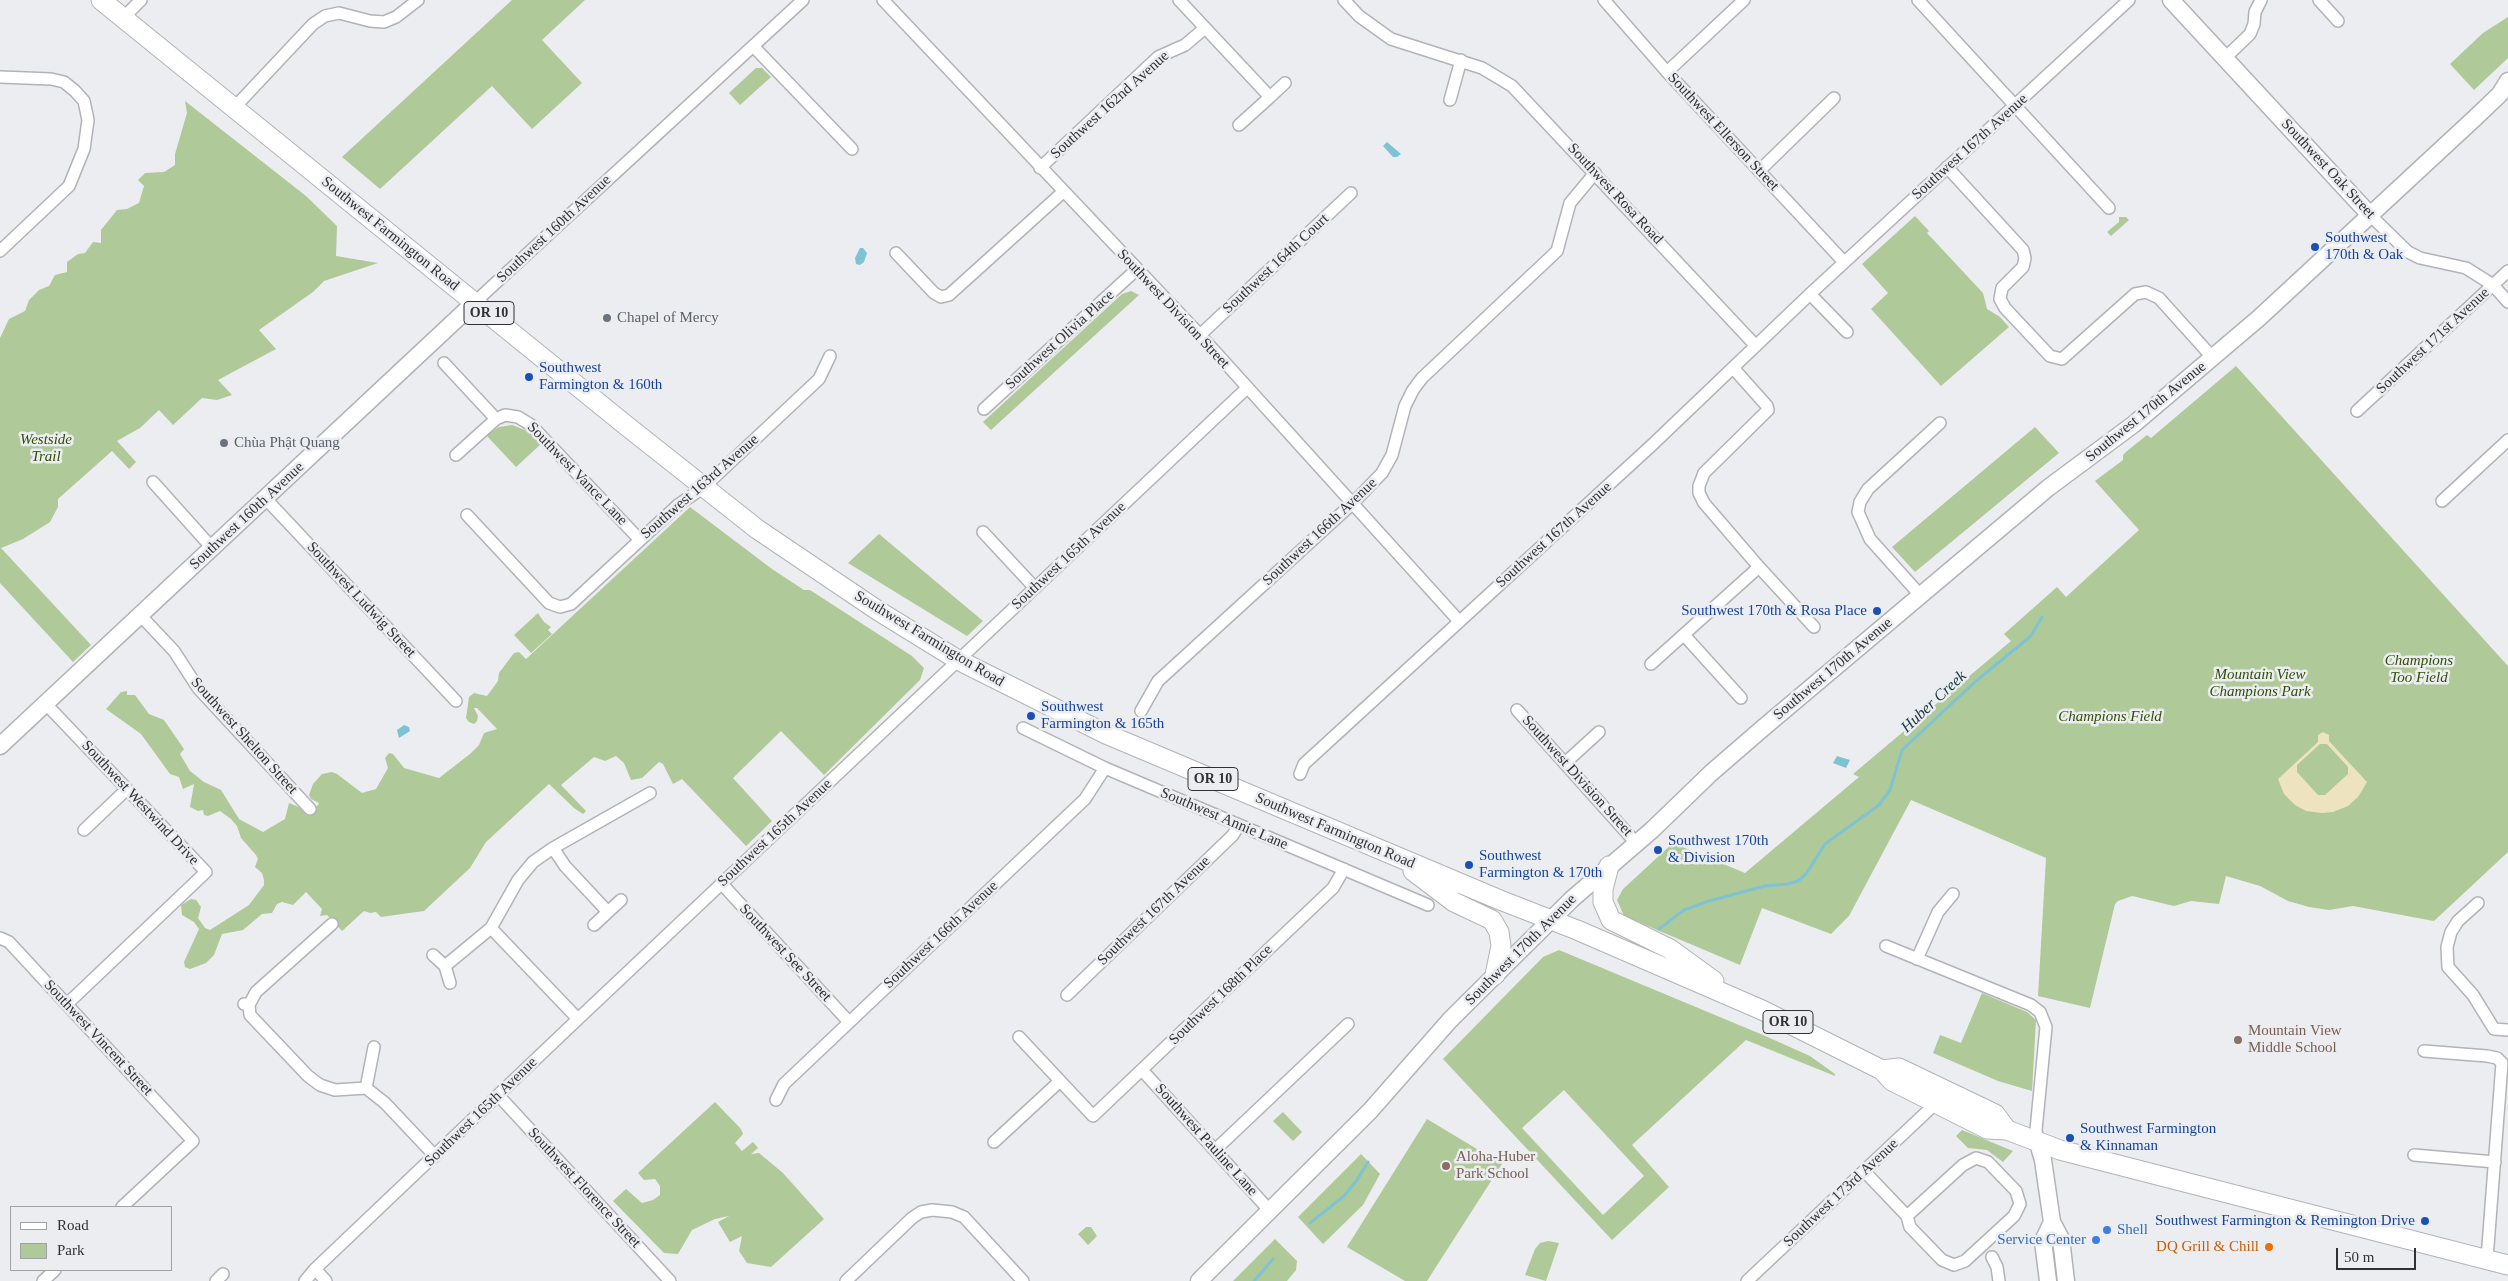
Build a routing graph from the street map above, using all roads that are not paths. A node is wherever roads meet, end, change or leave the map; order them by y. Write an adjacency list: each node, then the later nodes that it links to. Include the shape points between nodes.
1 (100, 0): 15 (main road, Southwest Farmington Road / OR 10)
2 (141, 0): 15 (street)
3 (418, 0): 29 (street, via 384,22 339,13 325,16 313,24)
4 (803, 0): 18 (street, Southwest 160th Avenue)
5 (883, 0): 33 (street, Southwest Division Street)
6 (1179, 0): 17 (street)
7 (1344, 0): 20 (street, Southwest Rosa Road, via 1359,16 1391,39)
8 (1604, 0): 21 (street, Southwest Ellerson Street)
9 (1744, 0): 21 (street)
10 (1918, 0): 28 (street)
11 (2129, 0): 28 (street, Southwest 167th Avenue)
12 (2172, 0): 19 (main road, Southwest Oak Street)
13 (2261, 0): 19 (street, via 2250,34)
14 (2319, 0): 16 (street)
15 (123, 18): 29 (main road, Southwest Farmington Road / OR 10)
16 (2338, 21)
17 (1205, 28): 25 (street); 33 (street, Southwest 162nd Avenue, via 1185,45 1158,57)
18 (753, 46): 31 (street); 47 (street, Southwest 160th Avenue)
19 (2225, 58): 39 (main road, Southwest Oak Street)
20 (1461, 60): 27 (street); 35 (street, Southwest Rosa Road, via 1500,77 1512,86)
21 (1667, 72): 34 (street, Southwest Ellerson Street)
22 (0, 77): 40 (street, via 51,79 69,85 84,101 88,120 84,148 69,186)
23 (1285, 83): 25 (street)
24 (2505, 88): 39 (main road, Southwest 170th Avenue)
25 (1270, 97): 30 (street)
26 (1834, 98): 34 (street)
27 (1450, 100)
28 (2015, 105): 32 (street, Southwest 167th Avenue); 38 (street)
29 (234, 108): 47 (main road, Southwest Farmington Road / OR 10)
30 (1239, 125)
31 (852, 149)
32 (1947, 167): 42 (street, Southwest 167th Avenue); 53 (street, via 2019,244 2026,258 2023,267 1998,296 2054,360 2066,356 2140,291 2159,298)
33 (1040, 168): 36 (street, Southwest Division Street)
34 (1759, 171): 42 (street, Southwest Ellerson Street)
35 (1595, 173): 51 (street, Southwest Rosa Road); 67 (street, Southwest 166th Avenue, via 1570,203 1557,251 1413,390 1405,406 1392,454 1382,473)
36 (1063, 192): 41 (street, via 944,297 934,293); 43 (street, Southwest Division Street)
37 (1351, 193): 50 (street, Southwest 164th Court)
38 (2109, 208)
39 (2370, 215): 45 (street, Southwest Oak Street, via 2408,252 2420,258 2466,268); 53 (main road, Southwest 170th Avenue)
40 (0, 251)
41 (896, 253)
42 (1844, 262): 46 (street, Southwest 167th Avenue)
43 (1136, 270): 50 (street, Southwest Division Street); 57 (street, Southwest Olivia Place)
44 (2508, 271): 45 (street, Southwest 171st Avenue)
45 (2493, 286): 48 (street, Southwest Oak Street); 58 (street, Southwest 171st Avenue)
46 (1810, 294): 49 (street); 51 (street, Southwest 167th Avenue)
47 (475, 302): 64 (main road, Southwest Farmington Road / OR 10); 65 (main road, Southwest 160th Avenue)
48 (2508, 302)
49 (1847, 332)
50 (1200, 335): 56 (street, Southwest Division Street)
51 (1756, 346): 55 (street, Southwest 167th Avenue)
52 (830, 356): 64 (street, Southwest 163rd Avenue, via 818,379)
53 (2213, 358): 74 (main road, Southwest 170th Avenue, via 2134,424 2048,488)
54 (444, 363): 59 (street)
55 (1734, 369): 72 (street, via 1768,410 1704,473 1699,493); 76 (street, Southwest 167th Avenue)
56 (1247, 388): 67 (street, Southwest Division Street); 73 (street, Southwest 165th Avenue)
57 (984, 409)
58 (2357, 411)
59 (496, 419): 62 (street); 70 (street, Southwest Vance Lane, via 512,415 531,424)
60 (1940, 423): 74 (street, via 1868,489 1858,512 1870,539)
61 (2508, 440): 66 (street)
62 (456, 455)
63 (153, 482): 71 (street)
64 (704, 487): 70 (street, Southwest 163rd Avenue, via 678,505); 79 (main road, Southwest Farmington Road / OR 10, via 815,570)
65 (266, 499): 71 (main road, Southwest 160th Avenue); 82 (street, Southwest Ludwig Street)
66 (2442, 501)
67 (1354, 502): 76 (street, Southwest Division Street); 85 (street, Southwest 166th Avenue, via 1158,681)
68 (467, 515): 70 (street, Southwest 163rd Avenue, via 549,603 560,607 575,602)
69 (983, 532): 73 (street)
70 (640, 540)
71 (213, 549): 75 (main road, Southwest 160th Avenue)
72 (1759, 567): 77 (street); 78 (street)
73 (1035, 588): 79 (street, Southwest 165th Avenue)
74 (1921, 596): 97 (main road, Southwest 170th Avenue, via 1721,764)
75 (141, 616): 83 (main road, Southwest 160th Avenue); 94 (street, Southwest Shelton Street, via 174,651 198,688)
76 (1459, 621): 91 (street, Southwest 167th Avenue, via 1304,764)
77 (1814, 628)
78 (1684, 635): 80 (street); 81 (street)
79 (958, 660): 99 (main road, Southwest Farmington Road / OR 10, via 1106,734); 102 (street, Southwest 165th Avenue)
80 (1651, 664)
81 (1740, 698)
82 (456, 701)
83 (46, 704): 88 (main road, Southwest 160th Avenue); 92 (street, Southwest Westwind Drive)
84 (1517, 710): 89 (street, Southwest Division Street)
85 (1141, 711)
86 (1023, 728): 90 (street, Southwest Annie Lane)
87 (1599, 732): 89 (street)
88 (0, 745)
89 (1565, 763): 97 (street, Southwest Division Street)
90 (1105, 768): 95 (street, Southwest Annie Lane); 123 (street, Southwest 166th Avenue, via 1085,799)
91 (1300, 774)
92 (127, 789): 96 (street); 121 (street, Southwest Westwind Drive, via 206,872)
93 (650, 793): 98 (street)
94 (310, 809)
95 (1239, 825): 101 (street, Southwest Annie Lane); 119 (street, Southwest 167th Avenue, via 1233,835)
96 (84, 830)
97 (1636, 843): 100 (main road, Southwest 170th Avenue)
98 (553, 848): 107 (street, via 565,866); 111 (street, via 533,862 518,880)
99 (1393, 855): 108 (main road, Southwest Farmington Road / OR 10); 117 (main road, via 1454,902 1492,920 1499,932 1501,946)
100 (1609, 866): 108 (main road, Southwest 170th Avenue); 120 (main road, via 1602,902 1611,920 1670,949)
101 (1344, 869): 106 (street, Southwest Annie Lane); 129 (street, Southwest 168th Place, via 1333,888)
102 (721, 884): 122 (street, Southwest 165th Avenue); 123 (street, Southwest See Street)
103 (1952, 894): 115 (street, via 1938,912)
104 (621, 900): 107 (street)
105 (2478, 903): 125 (street, via 2458,920 2451,932 2447,947 2448,967 2473,995 2493,1028)
106 (1428, 906)
107 (608, 912): 110 (street)
108 (1551, 918): 117 (main road, Southwest 170th Avenue); 120 (main road, Southwest Farmington Road / OR 10)
109 (332, 924): 132 (street, via 256,992 246,1005 250,1015 320,1085 335,1090)
110 (594, 925)
111 (491, 928): 116 (street); 122 (street)
112 (0, 938): 121 (street, Southwest Vincent Street, via 9,942)
113 (1886, 946): 115 (street)
114 (433, 955): 116 (street)
115 (1918, 959): 138 (street, via 2031,1004 2040,1012 2046,1027 2036,1122)
116 (445, 966): 118 (street)
117 (1495, 975): 145 (main road, Southwest 170th Avenue, via 1370,1110)
118 (450, 983)
119 (1067, 995)
120 (1741, 1000): 130 (main road, Southwest Farmington Road / OR 10)
121 (67, 1004): 144 (street, Southwest Vincent Street, via 193,1141)
122 (578, 1019): 133 (street, Southwest 165th Avenue)
123 (849, 1022): 134 (street, Southwest 166th Avenue, via 784,1084)
124 (1348, 1024): 139 (street)
125 (2508, 1030)
126 (1019, 1036): 131 (street)
127 (374, 1047): 132 (street)
128 (2424, 1051): 142 (street, via 2487,1056 2498,1058 2502,1063)
129 (1142, 1070): 131 (street, Southwest 168th Place, via 1093,1116); 139 (street, Southwest Pauline Lane)
130 (1882, 1070): 135 (main road, Southwest Farmington Road / OR 10, via 1892,1082); 136 (main road, Southwest Farmington Road / OR 10, via 1899,1068 1995,1114)
131 (1060, 1081): 137 (street)
132 (366, 1088): 141 (street, via 385,1102)
133 (498, 1095): 141 (street, Southwest 165th Avenue); 156 (street, Southwest Florence Street)
134 (776, 1100)
135 (1935, 1104): 136 (main road, Southwest Farmington Road / OR 10, via 1988,1129); 143 (street, Southwest 173rd Avenue)
136 (2007, 1130): 138 (main road, Southwest Farmington Road / OR 10)
137 (994, 1142)
138 (2038, 1142): 147 (main road); 149 (main road, Southwest Farmington Road / OR 10)
139 (1215, 1150): 145 (street, Southwest Pauline Lane)
140 (2414, 1155): 142 (street)
141 (435, 1156): 151 (street, Southwest 165th Avenue)
142 (2495, 1162): 149 (street)
143 (1865, 1172): 146 (street); 160 (street, Southwest 173rd Avenue)
144 (123, 1206)
145 (1270, 1210): 159 (main road, Southwest 170th Avenue)
146 (1907, 1216): 146 (street, via 1969,1160 1976,1158 1988,1162 2016,1191 2020,1204 2014,1216 1965,1261 1954,1265 1942,1260 1910,1227)
147 (2052, 1222): 162 (main road, via 2043,1241); 163 (main road, via 2061,1239)
148 (1992, 1256): 161 (street)
149 (2487, 1259): 150 (main road, Southwest Farmington Road / OR 10)
150 (2508, 1265)
151 (315, 1269): 154 (street, Southwest 165th Avenue); 155 (street)
152 (54, 1271): 153 (street)
153 (43, 1281)
154 (305, 1281)
155 (326, 1281)
156 (670, 1281)
157 (846, 1281): 158 (street, via 912,1218 932,1210 964,1217)
158 (1023, 1281)
159 (1199, 1281)
160 (1747, 1281)
161 (1999, 1281)
162 (2048, 1281)
163 (2066, 1281)

